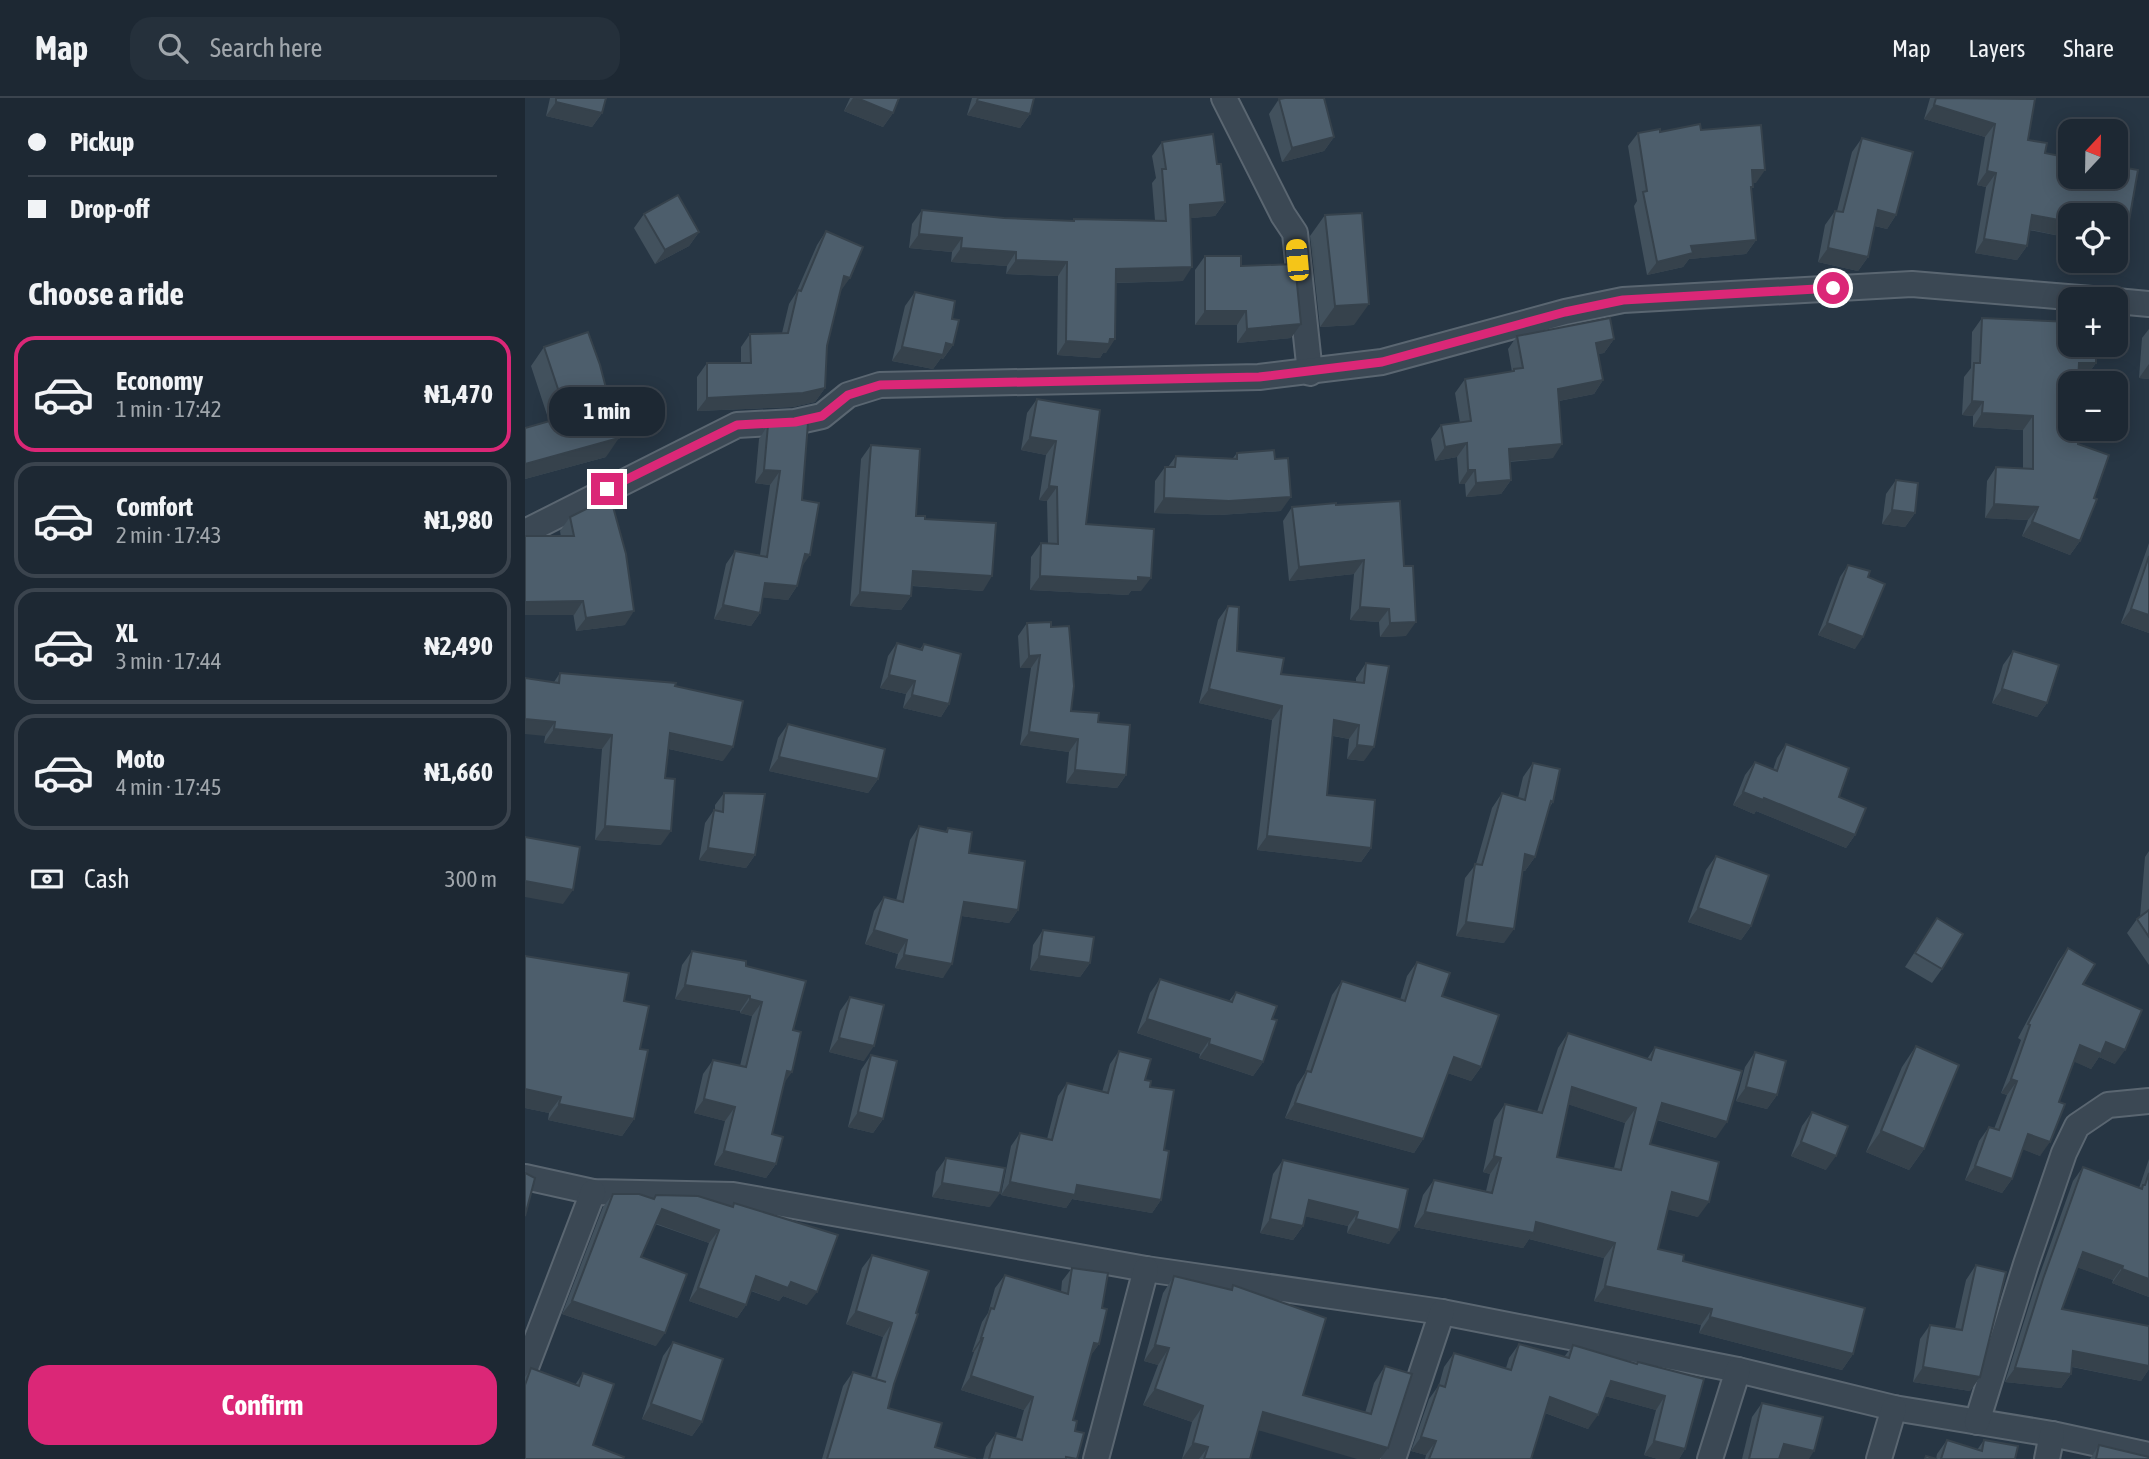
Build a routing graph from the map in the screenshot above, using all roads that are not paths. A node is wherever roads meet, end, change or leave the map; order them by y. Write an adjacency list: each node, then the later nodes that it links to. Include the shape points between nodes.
1 (1224, 98): 5 (street, via 1295,233)
2 (2058, 296): 5 (street, via 1912,284 1623,300 1382,362)
3 (2128, 302): 4 (street)
4 (2149, 304)
5 (1310, 373): 6 (street, via 880,385 848,395 822,416 737,425)
6 (525, 532)
7 (2149, 1101): 15 (street, via 2108,1105 2077,1126 2026,1264)
8 (525, 1177): 9 (street)
9 (593, 1192): 10 (street, via 733,1195); 12 (street)
10 (1146, 1269): 11 (street); 18 (street)
11 (1442, 1312): 13 (street); 19 (street)
12 (525, 1370)
13 (1738, 1370): 14 (street); 20 (street)
14 (1894, 1408): 15 (street); 21 (street)
15 (1977, 1422): 16 (street)
16 (2052, 1434): 17 (street); 22 (street)
17 (2149, 1455)
18 (1095, 1459)
19 (1393, 1459)
20 (1710, 1459)
21 (1879, 1459)
22 (2047, 1459)

